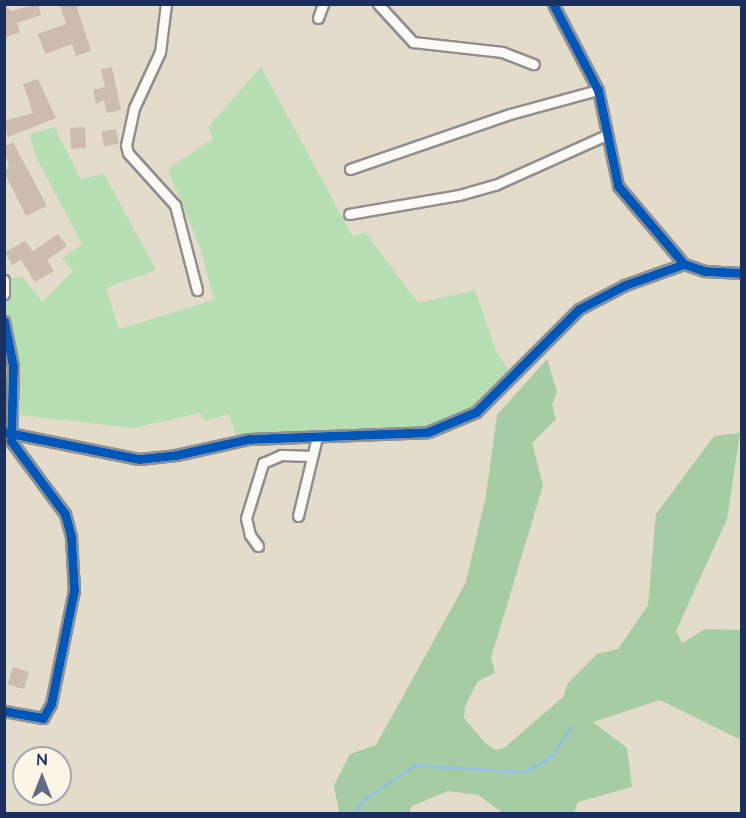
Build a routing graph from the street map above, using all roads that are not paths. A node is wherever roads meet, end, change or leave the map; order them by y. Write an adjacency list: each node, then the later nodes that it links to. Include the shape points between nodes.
1 (166, 4): 14 (street, via 160,52 134,108 126,145 128,153 176,204)
2 (323, 4): 5 (street)
3 (378, 4): 6 (street, via 413,42 502,52)
4 (553, 4): 7 (street)
5 (318, 18)
6 (534, 64)
7 (598, 90): 8 (street); 9 (street, via 510,114)
8 (606, 135): 10 (street, via 495,185); 11 (street, via 618,186)
9 (350, 169)
10 (349, 214)
11 (684, 264): 12 (street, via 704,271); 18 (street, via 618,287 579,309 484,406 460,421 419,434)
12 (741, 273)
13 (4, 280): 15 (street)
14 (197, 290)
15 (4, 294)
16 (4, 321): 17 (street, via 13,366)
17 (8, 433): 18 (street, via 139,459 238,441); 22 (street, via 65,514 71,537 74,590 43,718)
18 (317, 437): 19 (street)
19 (312, 456): 20 (street); 21 (street, via 281,455 263,463 246,518 250,535)
20 (298, 516)
21 (258, 546)
22 (4, 711)

